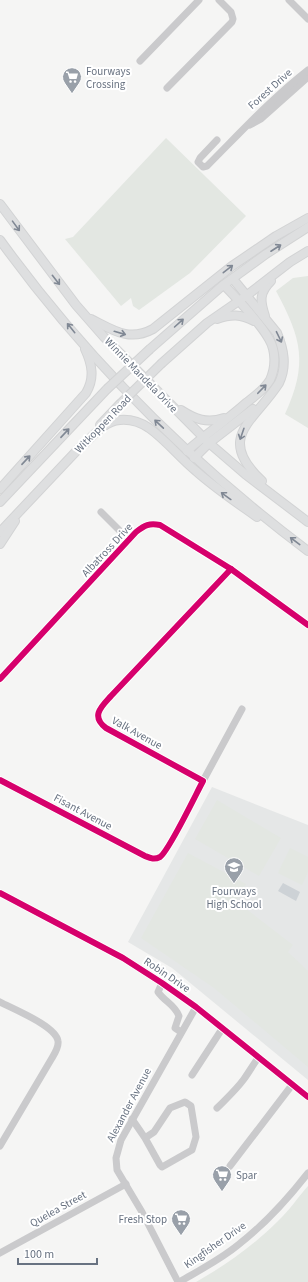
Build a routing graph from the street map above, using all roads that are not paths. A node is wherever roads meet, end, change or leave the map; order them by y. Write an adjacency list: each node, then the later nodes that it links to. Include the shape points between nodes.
1 (199, 0): 7 (street)
2 (219, 0): 10 (street, via 231,12 232,22)
3 (289, 0): 6 (street)
4 (296, 0): 5 (street)
5 (308, 12)
6 (308, 19)
7 (140, 61)
8 (308, 70): 11 (street, Forest Drive, via 290,84)
9 (308, 78): 11 (street, Forest Drive, via 256,123)
10 (168, 88)
11 (248, 126): 12 (street, Forest Drive, via 207,166 200,166 200,158)
12 (217, 140)
13 (0, 204): 23 (main road, Winnie Mandela Drive, one-way to 23)
14 (308, 218): 23 (main road, one-way to 14, via 122,334 146,333 232,266)
15 (308, 227): 19 (main road, Witkoppen Road, one-way to 15)
16 (0, 240): 27 (main road, Winnie Mandela Drive, one-way to 16)
17 (308, 251): 18 (main road, Witkoppen Road)
18 (290, 262): 21 (main road, Witkoppen Road); 24 (main road, via 267,285 262,294 261,305)
19 (233, 279): 20 (main road, Witkoppen Road); 21 (main road)
20 (224, 285): 22 (main road); 37 (main road, Witkoppen Road, one-way to 20, bridge, via 107,390)
21 (246, 296): 22 (main road, Witkoppen Road); 24 (main road)
22 (238, 302): 25 (main road); 26 (main road, Witkoppen Road)
23 (85, 316): 28 (main road, Winnie Mandela Drive)
24 (266, 319): 29 (main road, one-way to 29, via 277,333 284,358 282,376)
25 (256, 322): 26 (main road, via 237,315 225,316); 30 (main road, one-way to 25, via 261,391 273,373 273,349)
26 (207, 324): 33 (main road, Witkoppen Road, bridge, via 162,363)
27 (82, 342): 34 (main road, Winnie Mandela Drive, one-way to 27, via 144,410); 36 (main road, one-way to 27, via 86,393 92,368)
28 (168, 402): 30 (main road, via 199,420 217,421); 31 (main road, Winnie Mandela Drive)
29 (263, 402): 32 (main road); 40 (main road, one-way to 40, via 243,430 240,440 242,455 251,470)
30 (232, 415): 31 (main road)
31 (202, 437): 32 (main road, Winnie Mandela Drive); 34 (main road)
32 (209, 443): 35 (main road); 40 (main road, Winnie Mandela Drive)
33 (81, 447): 39 (main road, Witkoppen Road); 43 (main road, one-way to 33, via 223,493 138,422 111,422)
34 (187, 451): 35 (main road, Winnie Mandela Drive)
35 (194, 458): 43 (main road, Winnie Mandela Drive)
36 (0, 489)
37 (0, 502)
38 (101, 512): 44 (street)
39 (18, 513): 42 (main road, Witkoppen Road); 45 (main road, via 12,528)
40 (296, 514): 41 (main road, Winnie Mandela Drive)
41 (308, 522)
42 (0, 532)
43 (282, 532): 46 (main road, Winnie Mandela Drive, one-way to 43)
44 (129, 540): 47 (street, Albatross Drive, via 144,525 160,525); 49 (street, Albatross Drive)
45 (0, 544)
46 (308, 551)
47 (231, 569): 48 (street, Albatross Drive); 52 (street, Valk Avenue, via 98,713 99,721 106,728)
48 (308, 625)
49 (0, 679)
50 (242, 709): 52 (street)
51 (0, 780): 52 (street, Fisant Avenue, via 152,859 164,853)
52 (203, 781)
53 (0, 893): 54 (street, Robin Drive, via 123,958)
54 (162, 983): 56 (street, Robin Drive); 58 (street, via 158,992 174,1006 179,1016 175,1028)
55 (0, 1002): 66 (street, via 52,1031 58,1044)
56 (196, 1007): 57 (street, Robin Drive); 58 (street, Alexander Avenue)
57 (222, 1029): 59 (street, Robin Drive); 60 (street)
58 (182, 1032): 64 (street, Alexander Avenue)
59 (258, 1058): 61 (street, Robin Drive); 63 (street, via 231,1095)
60 (192, 1075)
61 (292, 1085): 62 (street, Robin Drive); 67 (street)
62 (308, 1097)
63 (217, 1108)
64 (132, 1119): 65 (street); 69 (street, Alexander Avenue, via 121,1140 116,1158 117,1170)
65 (145, 1138): 65 (street, via 154,1132 170,1108 185,1102 191,1106 196,1137 192,1150 162,1167)
66 (0, 1146)
67 (230, 1166)
68 (308, 1173): 71 (street, Kingfisher Drive, via 269,1218 237,1246)
69 (126, 1184): 70 (street, Quelea Street); 71 (street, Alexander Avenue)
70 (0, 1253)
71 (179, 1281)

